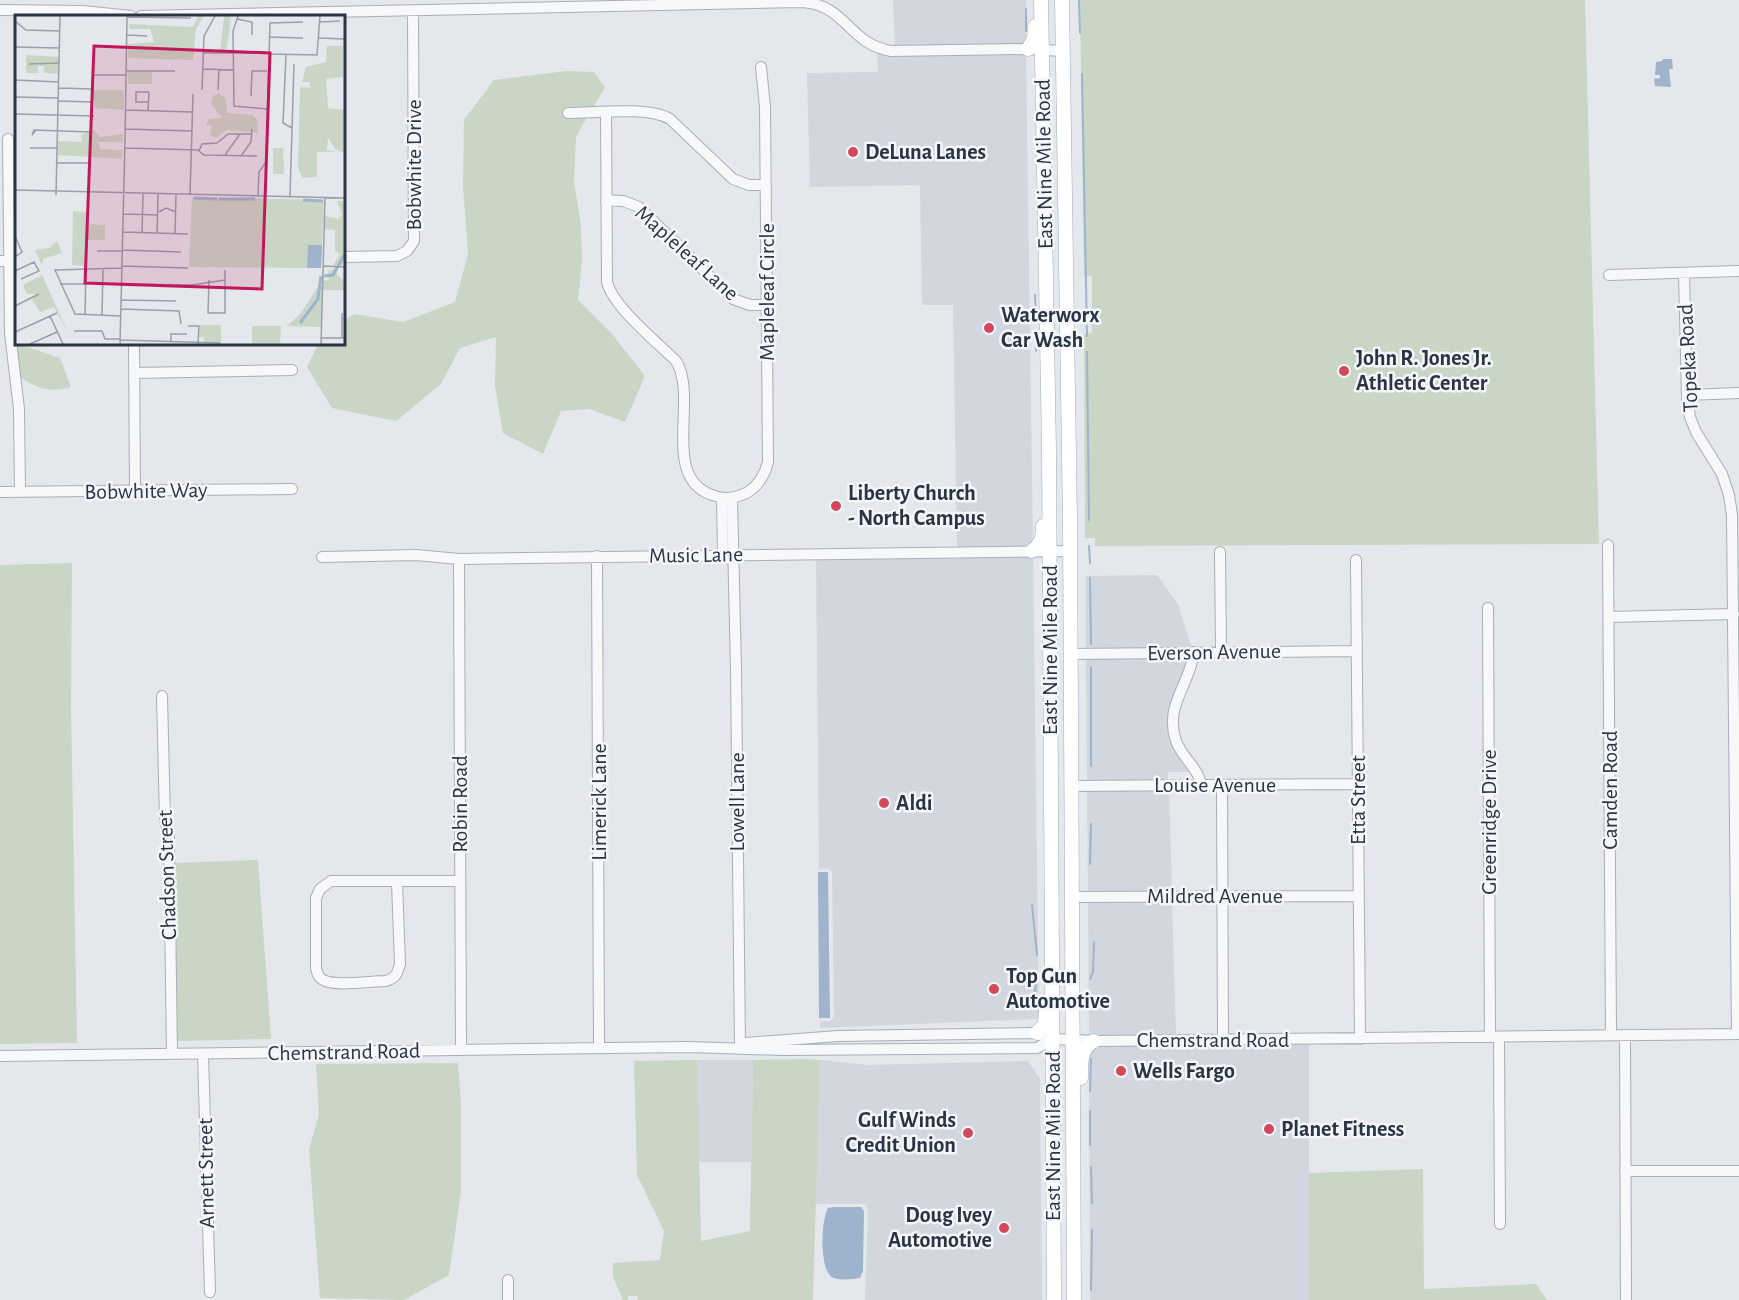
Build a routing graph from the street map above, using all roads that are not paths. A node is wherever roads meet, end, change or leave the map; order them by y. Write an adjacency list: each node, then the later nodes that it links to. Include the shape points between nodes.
1 (1035, 0): 10 (main road)
2 (1041, 0): 10 (main road, East Nine Mile Road)
3 (1048, 0): 11 (main road, via 1050,39)
4 (1062, 0): 11 (main road, East Nine Mile Road)
5 (12, 5): 6 (street); 8 (street)
6 (0, 10)
7 (413, 11): 9 (street); 10 (street, via 804,2 832,10 861,40 880,49); 18 (street, Bobwhite Drive, via 414,241 397,256)
8 (121, 15)
9 (195, 15)
10 (1035, 50): 11 (street); 21 (main road, via 1048,53 1056,64 1060,254); 25 (main road, East Nine Mile Road)
11 (1068, 52): 21 (main road, East Nine Mile Road)
12 (761, 67): 16 (street, Mapleleaf Circle)
13 (568, 113): 14 (street)
14 (606, 113): 16 (street, via 663,115 733,179 749,185); 17 (street)
15 (8, 139): 19 (street)
16 (766, 185): 24 (street, Mapleleaf Circle)
17 (606, 200): 24 (street, Mapleleaf Lane, via 639,207 733,299); 37 (street, via 609,291 681,369 686,470 700,489)
18 (345, 256)
19 (9, 261): 36 (street)
20 (1739, 271): 22 (street)
21 (1067, 273): 31 (main road, East Nine Mile Road)
22 (1684, 273): 23 (street); 30 (street, Topeka Road)
23 (1609, 275)
24 (767, 305): 37 (street, Mapleleaf Circle, via 768,462 756,486)
25 (1047, 307): 31 (main road, via 1062,315 1062,361); 32 (main road, East Nine Mile Road)
26 (134, 345): 28 (street)
27 (292, 370): 28 (street)
28 (135, 373): 34 (street)
29 (1739, 393): 30 (street)
30 (1687, 394): 51 (street, Topeka Road, via 1696,432 1730,495)
31 (1069, 415): 41 (main road, East Nine Mile Road)
32 (1049, 450): 39 (main road, via 1043,482 1043,538); 40 (main road, East Nine Mile Road)
33 (292, 489): 34 (street, Bobwhite Way)
34 (135, 491): 36 (street, Bobwhite Way)
35 (0, 492): 36 (street, Bobwhite Way)
36 (20, 492)
37 (727, 498): 43 (street); 44 (street)
38 (1608, 545): 52 (street, Camden Road)
39 (1032, 551): 40 (street, Music Lane); 44 (street, Music Lane)
40 (1050, 551): 41 (street, Music Lane); 49 (main road, East Nine Mile Road); 56 (main road, via 1059,557 1063,568 1064,641)
41 (1070, 551): 56 (main road, East Nine Mile Road)
42 (1220, 552): 55 (street)
43 (723, 554): 44 (street, Music Lane); 45 (street, Music Lane)
44 (735, 555): 81 (street, Lowell Lane)
45 (597, 556): 47 (street, Music Lane); 82 (street, Limerick Lane)
46 (322, 557): 47 (street, Music Lane, via 406,555)
47 (459, 559): 66 (street, Robin Road)
48 (1356, 561): 53 (street, Etta Street)
49 (1050, 584): 58 (main road, via 1044,601); 59 (main road, East Nine Mile Road)
50 (1488, 608): 75 (street, Greenridge Drive)
51 (1734, 614): 52 (street); 72 (street, Topeka Road)
52 (1609, 617): 73 (street, Camden Road)
53 (1357, 651): 55 (street, Everson Avenue); 62 (street, Etta Street)
54 (1194, 652): 55 (street, Everson Avenue); 56 (street, Everson Avenue); 63 (street, via 1174,706 1173,728 1181,752 1198,773)
55 (1221, 652)
56 (1071, 654): 64 (main road, East Nine Mile Road)
57 (162, 696): 84 (street, Chadson Street, via 165,820 169,838)
58 (1041, 709)
59 (1051, 725): 60 (main road, East Nine Mile Road); 64 (main road, via 1058,770)
60 (1051, 743): 65 (main road, East Nine Mile Road); 71 (main road, via 1045,763 1046,1014 1045,1024)
61 (1222, 784): 62 (street, Louise Avenue); 63 (street, Louise Avenue); 68 (street)
62 (1358, 784): 69 (street, Etta Street)
63 (1201, 785): 64 (street, Louise Avenue)
64 (1071, 786): 70 (main road, East Nine Mile Road)
65 (1051, 847): 76 (main road, East Nine Mile Road); 77 (main road, via 1059,875 1059,1015 1064,1032)
66 (460, 881): 67 (street); 83 (street, Robin Road)
67 (397, 882): 67 (street, via 331,881 320,889 316,898 316,968 322,980 394,979 400,964)
68 (1223, 896): 69 (street, Mildred Avenue); 70 (street, Mildred Avenue); 78 (street)
69 (1359, 896): 79 (street, Etta Street)
70 (1072, 897): 77 (main road, East Nine Mile Road)
71 (1037, 1033): 76 (street, Chemstrand Road); 81 (street, Chemstrand Road, via 838,1036)
72 (1738, 1034): 74 (street, Chemstrand Road)
73 (1611, 1035): 74 (street, Chemstrand Road); 75 (street, Chemstrand Road)
74 (1625, 1035): 88 (street)
75 (1495, 1037): 79 (street, Chemstrand Road); 92 (street, Greenridge Drive)
76 (1052, 1039): 77 (street, Chemstrand Road); 81 (street, Chemstrand Road, via 1037,1047 863,1050); 87 (main road, East Nine Mile Road); 91 (main road, via 1064,1049 1066,1062)
77 (1073, 1039): 80 (street, Chemstrand Road); 90 (main road, East Nine Mile Road)
78 (1223, 1039): 79 (street, Chemstrand Road); 80 (street, Chemstrand Road)
79 (1360, 1039)
80 (1094, 1041): 90 (main road, via 1088,1044 1082,1061 1082,1153)
81 (740, 1046): 82 (street, Chemstrand Road)
82 (599, 1048): 83 (street, Chemstrand Road)
83 (461, 1050): 85 (street, Chemstrand Road)
84 (172, 1054): 85 (street, Chemstrand Road); 86 (street, Chemstrand Road)
85 (203, 1054): 95 (street, Arnett Street)
86 (0, 1056)
87 (1053, 1111): 91 (main road, via 1061,1136 1062,1202); 93 (main road, East Nine Mile Road)
88 (1625, 1171): 89 (street); 100 (street)
89 (1739, 1171)
90 (1074, 1184): 99 (main road, East Nine Mile Road)
91 (1067, 1216): 98 (main road)
92 (1500, 1224)
93 (1053, 1231): 97 (main road, East Nine Mile Road); 98 (main road, via 1058,1239 1062,1297)
94 (508, 1280): 96 (street)
95 (210, 1292)
96 (508, 1300)
97 (1054, 1300)
98 (1066, 1300)
99 (1074, 1300)
100 (1626, 1300)

